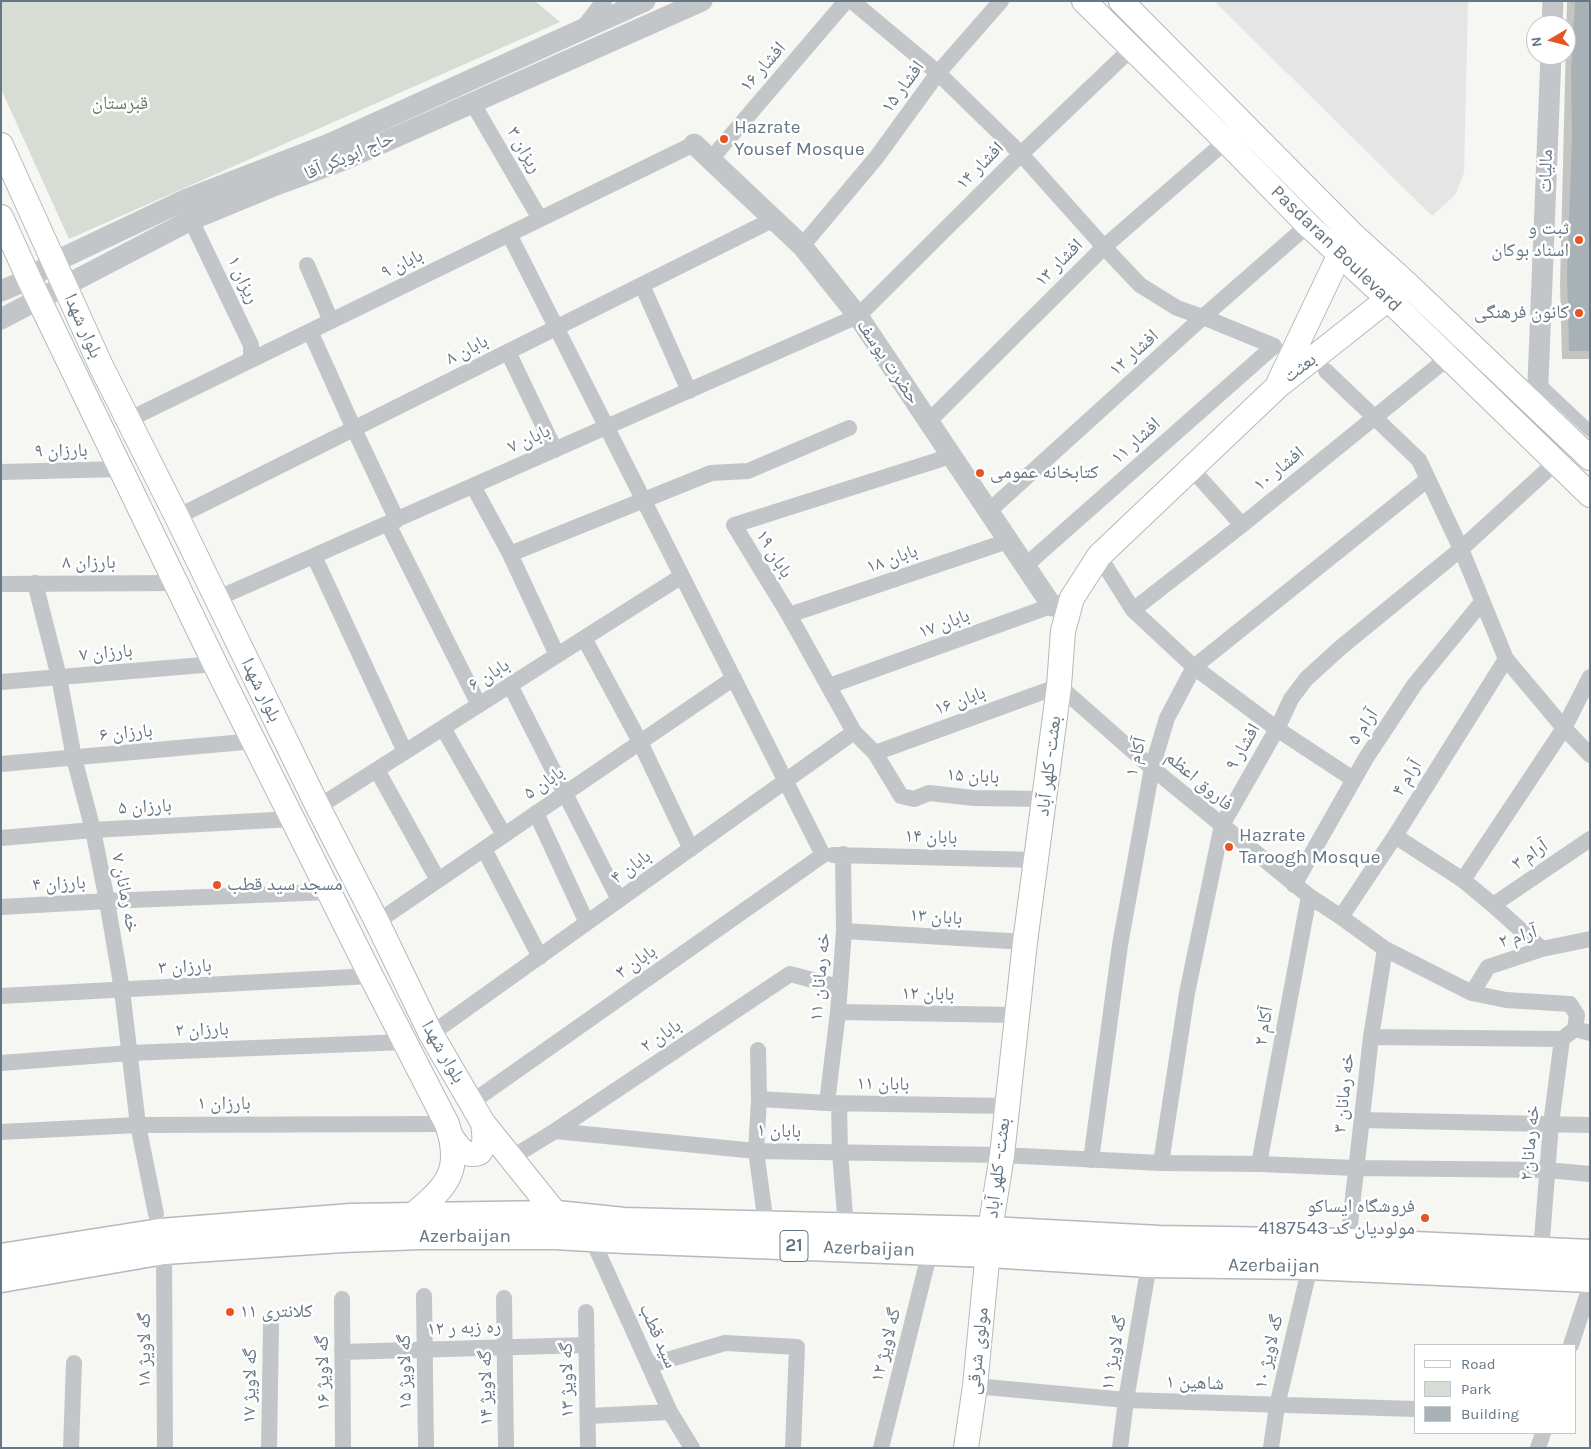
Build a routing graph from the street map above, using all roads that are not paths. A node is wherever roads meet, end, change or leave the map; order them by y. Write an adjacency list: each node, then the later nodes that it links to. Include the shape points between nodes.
1 (604, 1): 11 (street)
2 (645, 1): 11 (street, حاج ابوبکر آقا)
3 (702, 1): 15 (street, حاج ابوبکر آقا)
4 (846, 1): 20 (street, افشار ۱۶)
5 (852, 1): 14 (street)
6 (1001, 1): 14 (street, افشار ۱۵)
7 (1084, 1): 12 (main road, Pasdaran Boulevard)
8 (1120, 1): 27 (main road, Pasdaran Boulevard)
9 (1554, 1): 10 (street)
10 (1553, 15)
11 (582, 30): 30 (street, حاج ابوبکر آقا, via 329,144 187,199)
12 (1132, 48): 16 (main road, Pasdaran Boulevard); 19 (street, افشار ۱۴)
13 (1551, 65): 49 (street, مالیات)
14 (938, 72): 19 (street); 28 (street, افشار ۱۵, via 876,158)
15 (472, 102): 22 (street, ۳ ریزان); 24 (street, حاج ابوبکر آقا, via 344,160)
16 (1226, 140): 25 (main road, Pasdaran Boulevard); 29 (street, افشار ۱۳)
17 (694, 144): 20 (street, حضرت یوسف); 22 (street, بابان ۹)
18 (1, 145): 30 (main road, بلوار شهدا)
19 (1020, 154): 29 (street); 39 (street, افشار ۱۴)
20 (711, 159): 23 (street, حضرت یوسف)
21 (1, 218): 32 (main road, بلوار شهدا)
22 (540, 219): 26 (street, بابان ۹)
23 (774, 219): 28 (street, حضرت یوسف); 35 (street, بابان ۸)
24 (192, 220): 34 (street, حاج ابوبکر آقا); 47 (street, ریزان ۱, via 251,345)
25 (1308, 225): 27 (main road, Pasdaran Boulevard); 40 (street, افشار ۱۲)
26 (509, 234): 42 (street, بابان ۹); 43 (street)
27 (1347, 245): 33 (main road, Pasdaran Boulevard); 37 (main road, Pasdaran Boulevard); 50 (main road, بعثت)
28 (802, 246): 39 (street, حضرت یوسف)
29 (1104, 247): 40 (street, via 1140,286 1177,308); 55 (street, افشار ۱۳)
30 (54, 262): 32 (street, حاج ابوبکر آقا); 34 (main road, بلوار شهدا)
31 (307, 265): 42 (street)
32 (29, 279): 36 (street, حاج ابوبکر آقا); 38 (main road, بلوار شهدا)
33 (1407, 284): 37 (main road, بعثت); 52 (main road, Pasdaran Boulevard)
34 (65, 285): 38 (street, حاج ابوبکر آقا); 54 (main road, بلوار شهدا)
35 (642, 285): 43 (street, بابان ۸); 51 (street)
36 (1, 291)
37 (1388, 299): 46 (main road, Pasdaran Boulevard); 50 (main road, بعثت)
38 (39, 300): 41 (street, حاج ابوبکر آقا); 65 (main road, بلوار شهدا)
39 (858, 316): 51 (street, بابان ۷); 55 (street, حضرت یوسف)
40 (1203, 317): 71 (street, افشار ۱۲); 80 (street, افشار ۱۱, via 1274,346)
41 (1, 319)
42 (331, 321): 44 (street, بابان ۹)
43 (556, 328): 45 (street, بابان ۸); 56 (street)
44 (310, 331): 47 (street, بابان ۹); 58 (street)
45 (508, 352): 58 (street, بابان ۸); 60 (street)
46 (1449, 357): 53 (street, افشار ۱۰); 63 (main road, Pasdaran Boulevard)
47 (251, 360): 54 (street, بابان ۹)
48 (1326, 371): 53 (street)
49 (1538, 382): 52 (street, مالیات); 59 (street)
50 (1278, 386): 64 (main road, بعثت- کلهر آباد)
51 (689, 391): 56 (street, بابان ۷)
52 (1537, 407): 62 (main road, Pasdaran Boulevard)
53 (1374, 419): 67 (street, via 1418,460); 74 (street, افشار ۱۰)
54 (128, 420): 72 (main road, بلوار شهدا)
55 (928, 422): 61 (street, حضرت یوسف)
56 (605, 428): 60 (street, بابان ۷); 70 (street)
57 (849, 428): 70 (street, via 748,471 711,473)
58 (354, 429): 72 (street, بابان ۸); 73 (street)
59 (1590, 431)
60 (555, 450): 68 (street, بابان ۷)
61 (951, 456): 71 (street, حضرت یوسف); 89 (street, بابان ۱۹, via 734,525)
62 (1590, 458)
63 (1556, 462): 69 (main road, Pasdaran Boulevard); 76 (street, افشار ۹)
64 (1191, 468): 74 (street); 79 (main road, بعثت- کلهر آباد)
65 (121, 470): 66 (street, بارزان ۹); 82 (main road, بلوار شهدا)
66 (1, 472)
67 (1428, 479): 76 (street); 94 (street, آکام ۱)
68 (473, 486): 73 (street, بابان ۷); 77 (street)
69 (1590, 495)
70 (644, 501): 77 (street); 81 (street)
71 (989, 511): 75 (street, حضرت یوسف)
72 (177, 518): 85 (main road, بلوار شهدا)
73 (392, 522): 78 (street, بابان ۷); 102 (street)
74 (1242, 526): 88 (street, افشار ۱۰)
75 (1008, 541): 80 (street, حضرت یوسف); 89 (street, بابان ۱۸)
76 (1461, 549): 87 (street); 105 (street, افشار ۹, via 1306,679 1291,699)
77 (510, 554): 91 (street)
78 (314, 556): 85 (street, بابان ۷); 109 (street)
79 (1099, 556): 86 (main road, بعثت- کلهر آباد); 88 (street)
80 (1025, 566): 86 (street, حضرت یوسف)
81 (682, 576): 90 (street, بابان ۶); 96 (street)
82 (177, 583): 84 (street, بارزان ۸); 93 (main road, بلوار شهدا)
83 (1, 584): 84 (street, بارزان ۸)
84 (36, 584): 95 (street, خه رمانان ۷)
85 (216, 599): 121 (main road, بلوار شهدا)
86 (1062, 602): 100 (street, بابان ۱۷); 101 (main road, بعثت- کلهر آباد)
87 (1482, 602): 92 (street); 116 (street, آرام ۵, via 1415,684)
88 (1133, 610): 94 (street)
89 (789, 615): 100 (street, بابان ۱۹)
90 (584, 638): 91 (street, بابان ۶); 108 (street)
91 (557, 655): 99 (street, بابان ۶)
92 (1506, 659): 104 (street); 127 (street, آرام ۴)
93 (215, 664): 95 (street, بارزان ۷); 107 (main road, بلوار شهدا)
94 (1194, 667): 105 (street); 114 (street, آکام ۱, via 1167,718)
95 (58, 677): 98 (street, بارزان ۷); 112 (street, خه رمانان ۷)
96 (734, 678): 108 (street, بابان ۵); 117 (street)
97 (1590, 678): 104 (street)
98 (1, 682)
99 (510, 685): 102 (street, بابان ۶); 118 (street)
100 (829, 686): 106 (street, بابان ۱۹)
101 (1059, 686): 110 (street, بابان ۱۶); 114 (street, فاروق اعظم); 120 (main road, بعثت- کلهر آباد)
102 (479, 705): 103 (street, بابان ۶)
103 (443, 728): 109 (street, بابان ۶); 126 (street)
104 (1564, 728): 111 (street); 136 (street)
105 (1277, 729): 116 (street); 124 (street, افشار ۹)
106 (854, 732): 110 (street, بابان ۱۹); 117 (street, بابان ۴)
107 (255, 741): 112 (street, بارزان ۶); 123 (main road, بلوار شهدا)
108 (640, 742): 118 (street, بابان ۵); 131 (street)
109 (405, 752): 115 (street, بابان ۶)
110 (875, 753): 119 (street, بابان ۱۹)
111 (1590, 756)
112 (74, 758): 113 (street, بارزان ۶); 125 (street, خه رمانان ۷)
113 (1, 764)
114 (1152, 768): 124 (street, فاروق اعظم); 183 (street, آکام ۱, via 1120,945)
115 (377, 770): 121 (street, بابان ۶); 135 (street)
116 (1353, 779): 137 (street, آرام ۵)
117 (786, 781): 131 (street, بابان ۴); 133 (street)
118 (566, 792): 122 (street, بابان ۵); 140 (street)
119 (901, 796): 120 (street, بابان ۱۵, via 914,799 929,794)
120 (1044, 799): 134 (main road, بعثت- کلهر آباد)
121 (318, 807): 145 (main road, بلوار شهدا)
122 (536, 813): 126 (street, بابان ۵); 146 (street)
123 (292, 819): 125 (street, بارزان ۵); 138 (main road, بلوار شهدا)
124 (1222, 825): 137 (street, فاروق اعظم); 184 (street, افشار ۹, via 1187,994)
125 (93, 830): 128 (street, بارزان ۵); 141 (street, خه رمانان ۷)
126 (504, 835): 130 (street, بابان ۵)
127 (1395, 836): 136 (street); 144 (street, آرام ۴)
128 (1, 838)
129 (1590, 839): 142 (street, آرام ۳)
130 (484, 849): 135 (street, بابان ۵); 152 (street)
131 (691, 849): 140 (street, بابان ۴)
132 (843, 854): 133 (street, بابان ۱۴); 134 (street, بابان ۱۴); 147 (street, خه رمانان ۱۱)
133 (823, 855): 168 (street, بابان ۳)
134 (1037, 860): 149 (main road, بعثت- کلهر آباد)
135 (438, 880): 145 (street, بابان ۵)
136 (1463, 880): 142 (street)
137 (1294, 885): 139 (street, فاروق اعظم)
138 (330, 892): 141 (street, بارزان ۴); 153 (main road, بلوار شهدا)
139 (1308, 896): 144 (street, فاروق اعظم); 185 (street, آکام ۲)
140 (620, 900): 146 (street, بابان ۴)
141 (107, 901): 143 (street, بارزان ۴); 155 (street, خه رمانان ۷)
142 (1493, 905): 151 (street)
143 (1, 907)
144 (1341, 917): 150 (street, فاروق اعظم)
145 (377, 922): 161 (main road, بلوار شهدا)
146 (587, 923): 152 (street, بابان ۴)
147 (844, 931): 149 (street, بابان ۱۳); 154 (street, خه رمانان ۱۱)
148 (1590, 939): 151 (street, آرام ۲)
149 (1025, 942): 159 (main road, بعثت- کلهر آباد)
150 (1385, 949): 156 (street, فاروق اعظم); 162 (street, خه رمانان ۳)
151 (1542, 949): 156 (street, آرام ۲, via 1488,967)
152 (540, 957): 161 (street, بابان ۴)
153 (371, 976): 155 (street, بارزان ۳); 163 (main road, بلوار شهدا)
154 (839, 987): 158 (street, خه رمانان ۱۱); 177 (street, بابان ۲, via 790,974)
155 (122, 990): 157 (street, بارزان ۳); 165 (street, خه رمانان ۷)
156 (1472, 993): 160 (street, خه رمانان۲, via 1506,1000 1570,1004 1576,1015)
157 (1, 996)
158 (838, 1012): 159 (street, بابان ۱۲); 169 (street, خه رمانان ۱۱)
159 (1017, 1015): 170 (main road, بعثت- کلهر آباد)
160 (1576, 1033): 162 (street); 173 (street, خه رمانان۲)
161 (431, 1034): 168 (main road, بلوار شهدا)
162 (1371, 1037): 171 (street, خه رمانان ۳)
163 (404, 1042): 165 (street, بارزان ۲); 176 (main road, بلوار شهدا)
164 (758, 1050): 167 (street)
165 (130, 1053): 166 (street, بارزان ۲); 174 (street, خه رمانان ۷)
166 (1, 1063)
167 (759, 1099): 169 (street, بابان ۱۱); 179 (street)
168 (472, 1102): 172 (main road, بلوار شهدا)
169 (833, 1103): 170 (street, بابان ۱۱); 180 (street, خه رمانان ۱۱)
170 (1006, 1106): 181 (main road, بعثت- کلهر آباد)
171 (1362, 1120): 173 (street); 186 (street, خه رمانان ۳)
172 (483, 1123): 176 (main road, via 484,1148 479,1153 469,1155 461,1151); 182 (main road, بلوار شهدا)
173 (1551, 1124): 175 (street); 187 (street, خه رمانان۲)
174 (138, 1125): 176 (street, بارزان ۱); 178 (street, بارزان ۱); 189 (street, خه رمانان ۷)
175 (1590, 1125)
176 (450, 1131): 190 (main road, بلوار شهدا, via 453,1164 450,1177)
177 (555, 1131): 179 (street, بابان ۱); 182 (street, بابان ۲)
178 (1, 1132)
179 (756, 1151): 180 (street, بابان ۱); 191 (street)
180 (840, 1153): 181 (street, بابان ۱); 193 (street, خه رمانان ۱۱)
181 (1002, 1155): 183 (street, بابان ۱); 196 (main road, بعثت- کلهر آباد)
182 (511, 1158): 192 (main road, بلوار شهدا)
183 (1091, 1160): 184 (street, بابان ۱)
184 (1161, 1163): 185 (street, بابان ۱)
185 (1259, 1164): 186 (street, بابان ۱)
186 (1355, 1168): 187 (street, بابان ۱); 197 (street, خه رمانان ۳)
187 (1547, 1170): 188 (street, بابان ۱); 200 (street, خه رمانان۲)
188 (1590, 1174)
189 (156, 1214)
190 (413, 1215): 192 (main road, Azerbaijan / 21); 202 (main road, Azerbaijan / 21, via 160,1232)
191 (766, 1224): 193 (main road, Azerbaijan / 21); 194 (main road, Azerbaijan / 21)
192 (556, 1225): 194 (main road, Azerbaijan / 21); 195 (main road, Azerbaijan / 21); 198 (main road, Azerbaijan / 21)
193 (846, 1227): 196 (main road, Azerbaijan / 21)
194 (625, 1231): 195 (main road, Azerbaijan / 21); 199 (main road, Azerbaijan / 21)
195 (592, 1239): 218 (street, سید قطب)
196 (989, 1242): 197 (main road, Azerbaijan / 21, via 1159,1239); 199 (main road, Azerbaijan / 21); 203 (main road, Azerbaijan / 21); 219 (main road, مولوی شرقی)
197 (1348, 1242): 200 (main road, Azerbaijan / 21)
198 (164, 1251): 202 (main road, Azerbaijan / 21); 227 (street, گه لاویژ ۱۸)
199 (930, 1251): 235 (street, گه لاویژ ۱۲)
200 (1541, 1252): 201 (main road, Azerbaijan / 21)
201 (1590, 1253)
202 (2, 1260)
203 (1149, 1264): 204 (main road, Azerbaijan / 21); 220 (street, گه لاویژ ۱۱)
204 (1310, 1266): 205 (main road, Azerbaijan / 21); 221 (street, گه لاویژ ۱۰)
205 (1590, 1279)
206 (1590, 1287): 212 (street)
207 (424, 1296): 215 (street, گه لاویژ ۱۵)
208 (504, 1298): 214 (street, گه لاویژ ۱۴)
209 (342, 1299): 216 (street, ۱۶ گه لاویژ)
210 (586, 1312): 213 (street, گه لاویژ ۱۳)
211 (271, 1326): 228 (street, گه لاویژ ۱۷)
212 (1571, 1344)
213 (587, 1345): 214 (street, ره زبه ر ۱۲); 224 (street, گه لاویژ ۱۳)
214 (505, 1346): 215 (street, ره زبه ر ۱۲); 231 (street, گه لاویژ ۱۴)
215 (425, 1349): 216 (street, ره زبه ر ۱۲); 230 (street, گه لاویژ ۱۵)
216 (342, 1352): 229 (street, ۱۶ گه لاویژ)
217 (74, 1363): 226 (street)
218 (650, 1365): 223 (street, سید قطب); 234 (street, via 726,1343 797,1347)
219 (975, 1386): 220 (street, شاهین ۱); 236 (main road, مولوی شرقی)
220 (1126, 1400): 221 (street, شاهین ۱); 237 (street, گه لاویژ ۱۱)
221 (1277, 1406): 222 (street, شاهین ۱); 238 (street, گه لاویژ ۱۰)
222 (1414, 1409)
223 (670, 1412): 224 (street); 233 (street, سید قطب)
224 (588, 1416): 232 (street, گه لاویژ ۱۳)
225 (1542, 1434): 239 (street)
226 (71, 1448)
227 (165, 1448)
228 (269, 1448)
229 (343, 1448)
230 (426, 1448)
231 (506, 1448)
232 (588, 1448)
233 (692, 1448)
234 (794, 1448)
235 (881, 1448)
236 (966, 1448)
237 (1120, 1448)
238 (1270, 1448)
239 (1538, 1448)

